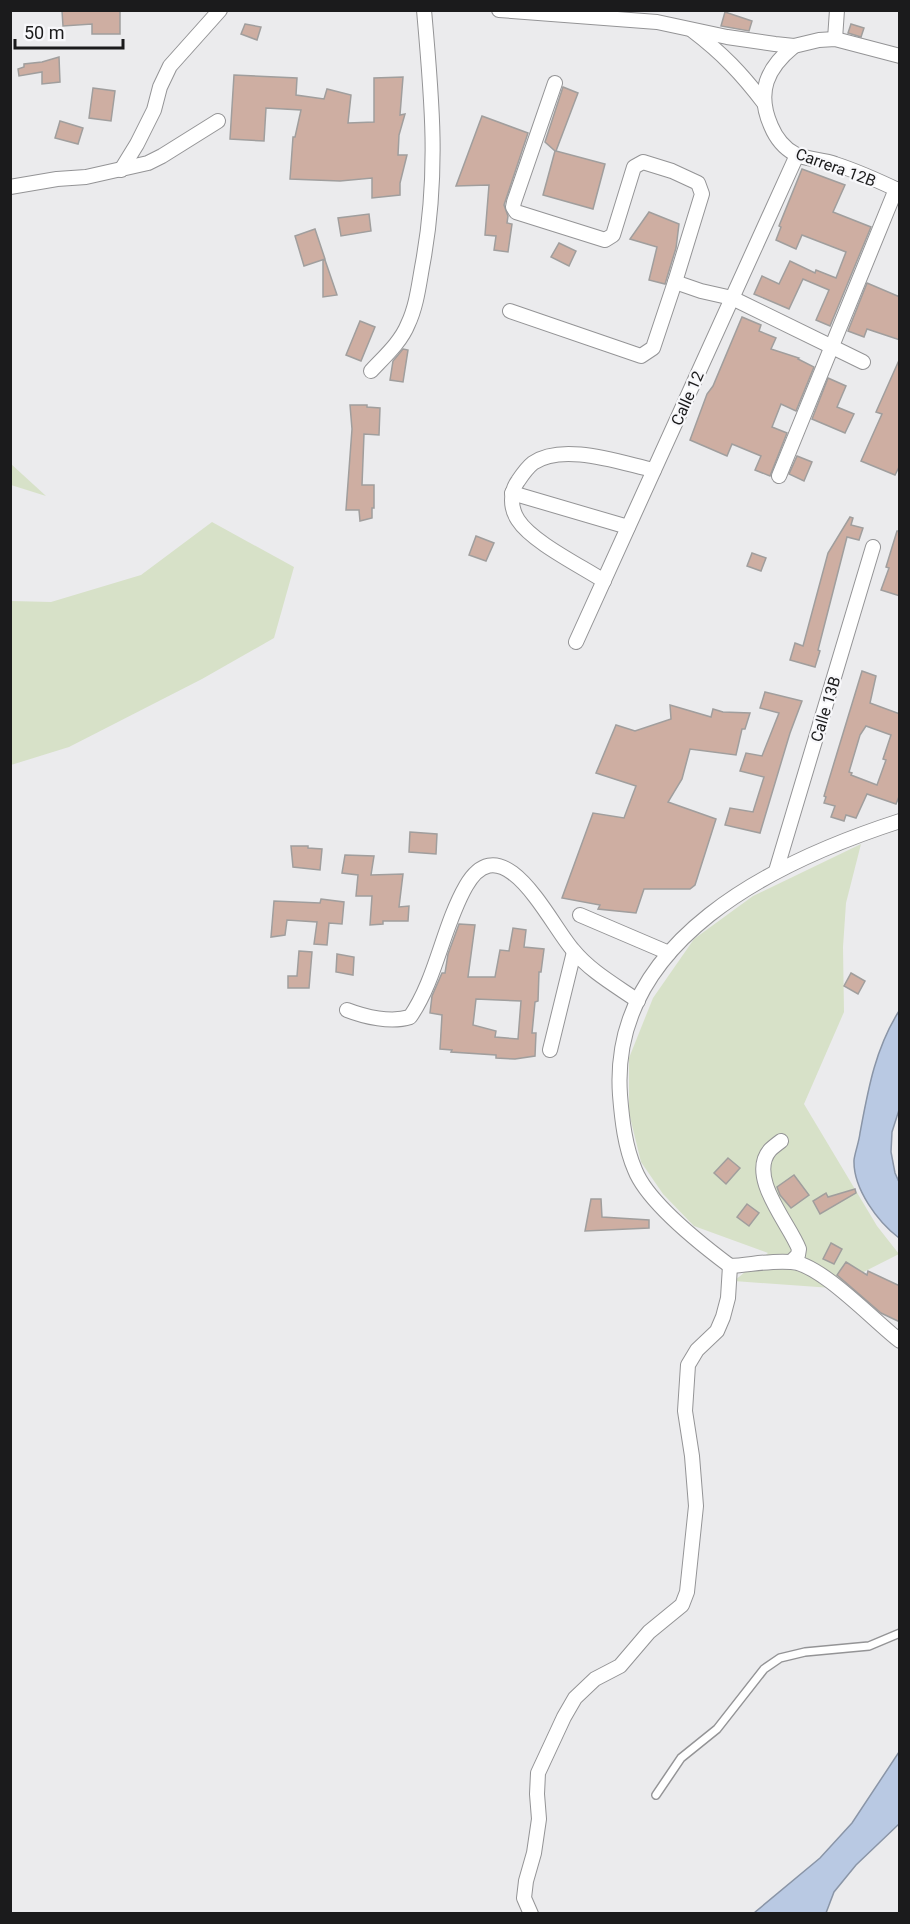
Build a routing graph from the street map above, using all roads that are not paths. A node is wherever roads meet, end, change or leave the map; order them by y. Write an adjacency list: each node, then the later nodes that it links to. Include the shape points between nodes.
1 (220, 10): 13 (street, via 170,66 154,110)
2 (424, 10): 21 (street, via 434,158 425,249 408,327)
3 (499, 10): 5 (street, via 657,21)
4 (837, 10): 6 (street)
5 (689, 27): 7 (street, via 754,42); 10 (street, via 727,59)
6 (835, 39): 7 (street); 8 (street)
7 (794, 46): 10 (street, via 771,69)
8 (900, 56)
9 (555, 83): 16 (street, via 513,207 516,212 605,240 613,235 634,167 643,162 672,171 698,183 702,194)
10 (764, 103): 12 (street, Carrera 12B, via 774,133 785,148)
11 (218, 121): 13 (street, via 162,156)
12 (797, 155): 15 (street, Carrera 12B, via 835,164); 17 (street, Calle 12)
13 (121, 170): 14 (street)
14 (10, 187)
15 (898, 190): 19 (street)
16 (675, 282): 17 (street); 18 (street, via 653,348 641,356)
17 (732, 298): 19 (street); 22 (street, Calle 12)
18 (510, 311)
19 (831, 346): 20 (street); 23 (street)
20 (863, 362)
21 (371, 371)
22 (654, 470): 24 (street, via 570,453 548,456 532,464); 25 (street, Calle 12)
23 (779, 476)
24 (512, 493): 25 (street); 27 (street, via 517,519 526,529)
25 (628, 527): 27 (street, Calle 12)
26 (873, 547): 30 (street, Calle 13B)
27 (604, 580): 28 (street, Calle 12)
28 (576, 642)
29 (900, 821): 30 (street, via 859,834)
30 (776, 871): 33 (street, via 715,909)
31 (580, 915): 33 (street)
32 (574, 952): 34 (street); 35 (street, via 518,877 501,866 488,864 477,870 465,887 410,1017 400,1020); 36 (street)
33 (669, 953): 34 (street)
34 (638, 1001): 39 (street, via 626,1027 619,1080 622,1124 635,1172 658,1204)
35 (347, 1010)
36 (549, 1050)
37 (781, 1141): 38 (street, via 764,1161 763,1177 799,1249)
38 (792, 1262): 39 (street); 40 (street, via 806,1266 844,1292)
39 (730, 1266): 43 (street, via 723,1317 717,1331 688,1365 685,1411 696,1506 687,1592 682,1605 649,1632 620,1666 595,1679 574,1698 564,1717 538,1773 539,1819 524,1898)
40 (900, 1341)
41 (900, 1633): 42 (lane, via 869,1646 780,1658 764,1669 717,1729 681,1758)
42 (656, 1795)
43 (531, 1914)

